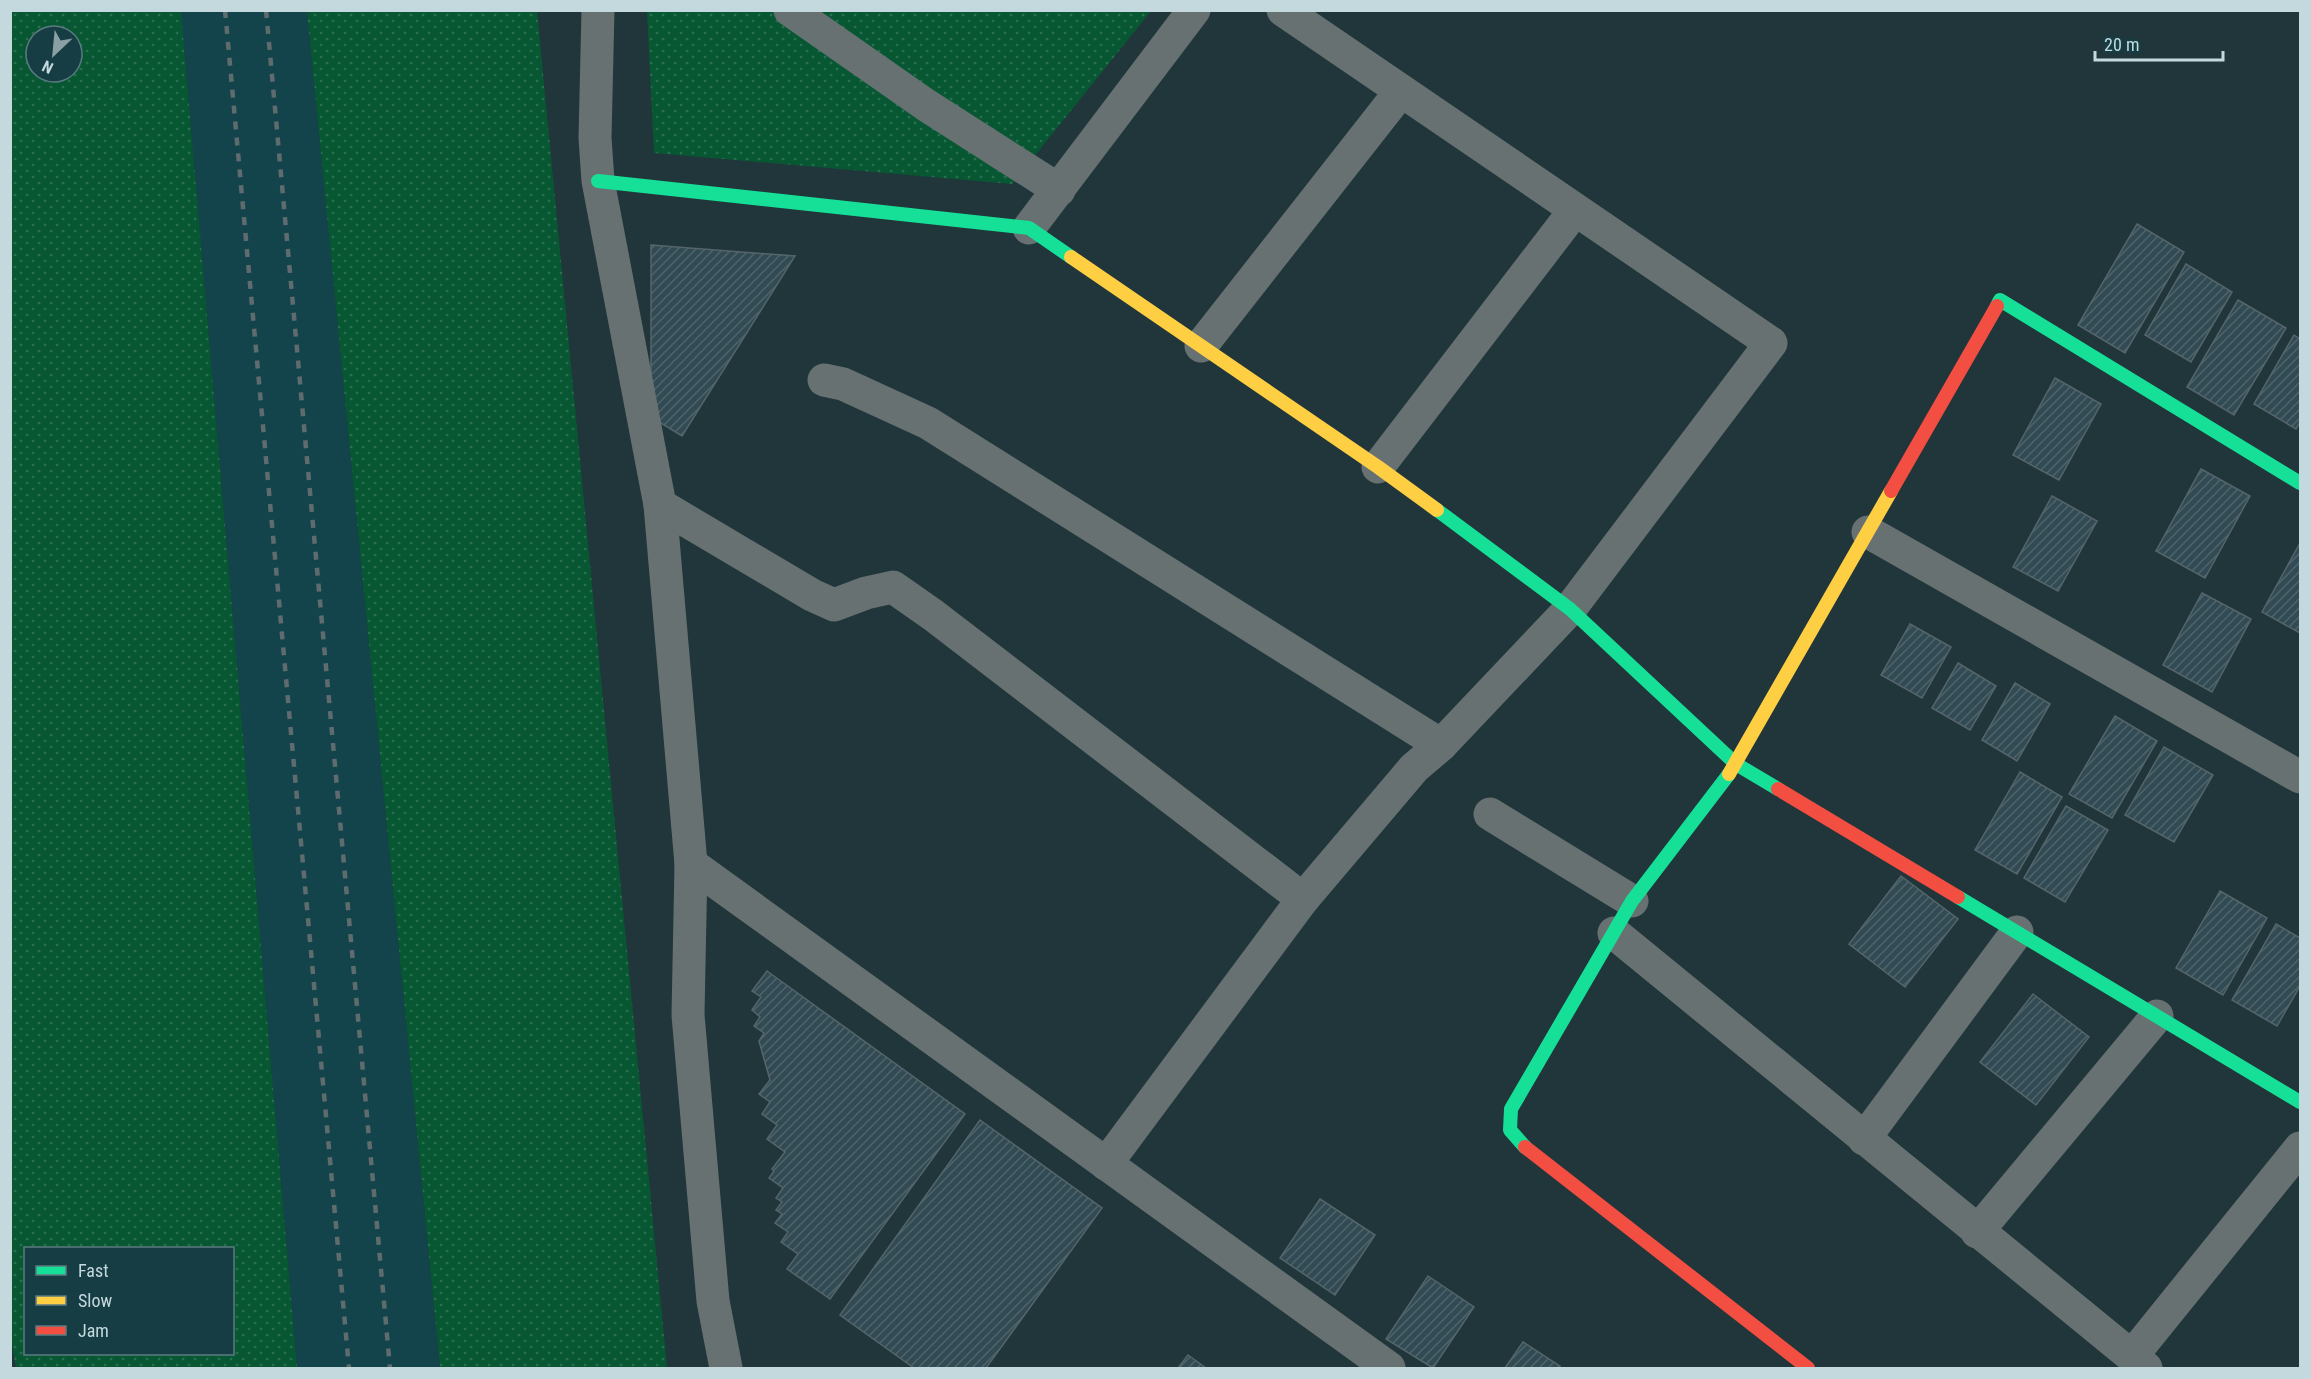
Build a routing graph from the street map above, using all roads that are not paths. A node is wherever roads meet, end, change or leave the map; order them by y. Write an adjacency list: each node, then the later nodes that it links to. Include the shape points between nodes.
1 (598, 10): 6 (street)
2 (790, 10): 7 (street, via 926,105)
3 (1194, 10): 7 (street)
4 (1283, 10): 5 (street)
5 (1401, 91): 8 (street); 10 (street)
6 (598, 181): 9 (street); 14 (street)
7 (1059, 190): 9 (street)
8 (1575, 210): 12 (street); 16 (street, via 1771,344)
9 (1029, 228): 10 (street)
10 (1201, 346): 12 (street)
11 (824, 380): 17 (street, via 843,384 928,423)
12 (1378, 467): 16 (street)
13 (2301, 483): 15 (street, via 2000,300)
14 (660, 505): 21 (street); 22 (street, via 834,605 893,587)
15 (1868, 532): 18 (street); 19 (street)
16 (1570, 609): 17 (street); 18 (street)
17 (1441, 745): 22 (street, via 1414,768)
18 (1736, 764): 23 (street); 24 (street)
19 (2301, 777)
20 (1490, 814): 23 (street)
21 (692, 864): 30 (street); 34 (street, via 688,1015 713,1301)
22 (1303, 899): 30 (street)
23 (1632, 901): 25 (street)
24 (2017, 932): 26 (street); 28 (street)
25 (1614, 933): 28 (street); 36 (street, via 1511,1108 1510,1130 1522,1145)
26 (2157, 1016): 27 (street); 31 (street)
27 (2301, 1102)
28 (1864, 1139): 31 (street)
29 (2301, 1148): 33 (street)
30 (1106, 1164): 32 (street)
31 (1977, 1232): 33 (street)
32 (1352, 1358): 35 (street)
33 (2139, 1362)
34 (726, 1368)
35 (1389, 1368)
36 (1808, 1368)

